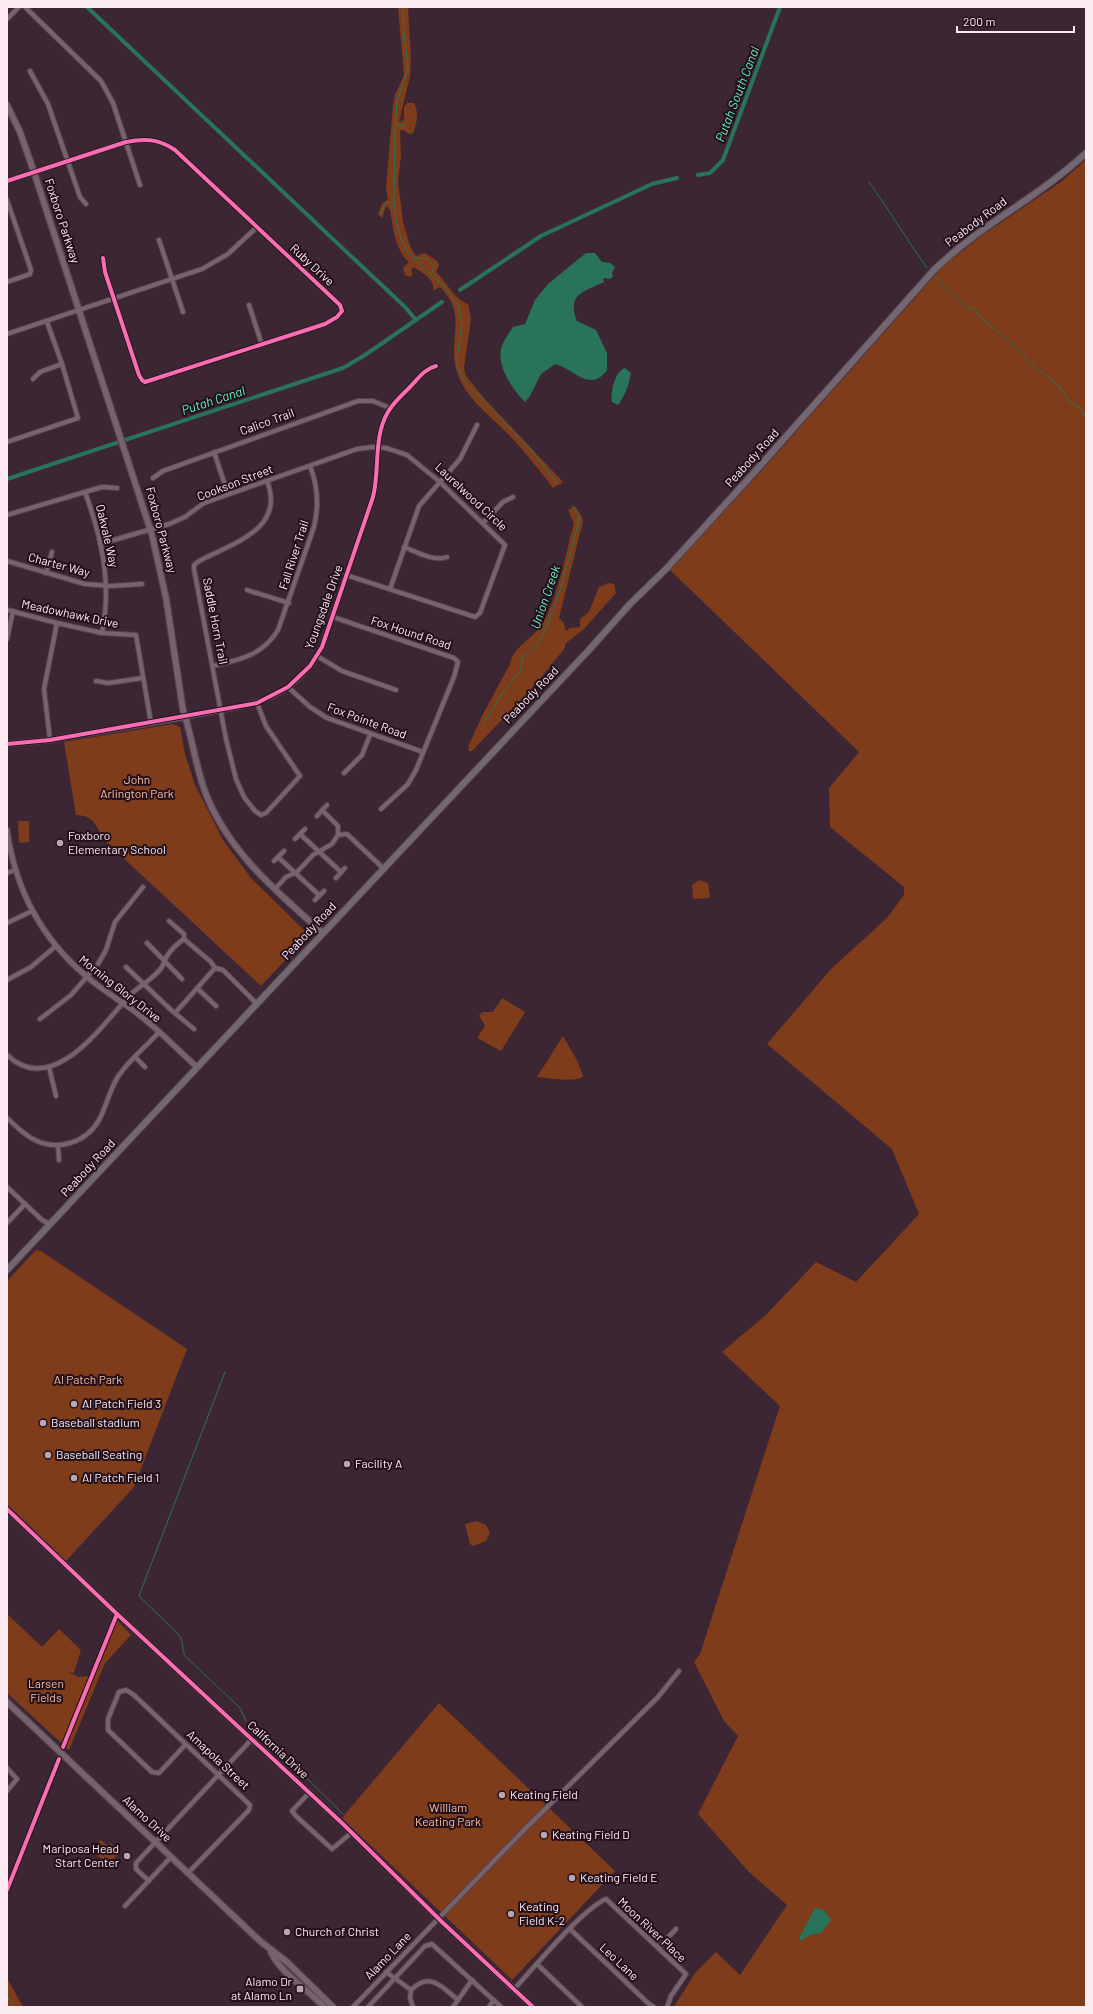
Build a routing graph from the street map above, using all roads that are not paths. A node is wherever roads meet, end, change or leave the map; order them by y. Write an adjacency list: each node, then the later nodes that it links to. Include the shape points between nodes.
1 (19, 7): 3 (street)
2 (25, 7): 6 (street, via 101,80 113,103)
3 (7, 19)
4 (30, 71): 8 (street, via 48,104)
5 (7, 105): 9 (main road, Foxboro Parkway)
6 (126, 142): 8 (street, Ruby Drive); 11 (street); 14 (street, Ruby Drive, via 149,139 166,144)
7 (1086, 153): 92 (main road, Peabody Road, via 1050,183 966,241 934,270 667,568 624,609 588,651)
8 (68, 161): 9 (street, Ruby Drive); 13 (street, via 80,197)
9 (34, 172): 10 (street, Ruby Drive); 21 (main road, Foxboro Parkway)
10 (7, 181)
11 (140, 185)
12 (7, 200): 18 (street, via 31,270 30,274)
13 (86, 204)
14 (257, 227): 17 (street, via 217,262); 25 (street, Ruby Drive, via 342,309 339,315 325,324)
15 (159, 240): 17 (street)
16 (103, 258): 19 (street)
17 (172, 279): 19 (street); 22 (street)
18 (7, 282)
19 (114, 299): 21 (street); 25 (street, Ruby Drive, via 140,377 145,382)
20 (249, 305): 25 (street)
21 (79, 310): 23 (street); 44 (main road, Foxboro Parkway)
22 (183, 312)
23 (46, 322): 24 (street); 26 (street)
24 (7, 334)
25 (262, 345)
26 (62, 364): 28 (street, via 40,372); 31 (street, via 78,418)
27 (436, 366): 29 (street, via 425,371)
28 (33, 379)
29 (390, 408): 32 (street, Youngsdale Drive, via 384,421); 33 (street, Calico Trail, via 373,401 358,401)
30 (477, 425): 37 (street, via 460,459)
31 (7, 442)
32 (379, 447): 34 (street, Cookson Street, via 357,449); 37 (street, Laurelwood Circle, via 407,455); 51 (street, Youngsdale Drive, via 376,487)
33 (214, 452): 35 (street, Calico Trail, via 163,471); 40 (street)
34 (310, 466): 36 (street, Cookson Street); 56 (street, Fall River Trail, via 317,495 317,513)
35 (153, 478)
36 (267, 480): 40 (street, Cookson Street); 64 (street, Saddle Horn Trail, via 272,503 265,522 256,531 194,565)
37 (440, 482): 43 (street, Laurelwood Circle); 46 (street, via 419,506)
38 (117, 488): 39 (street)
39 (85, 492): 42 (street); 45 (street, Oakvale Way)
40 (228, 494): 44 (street, Cookson Street, via 204,503 178,520)
41 (513, 497): 43 (street, via 502,502)
42 (7, 515)
43 (484, 523): 54 (street, Laurelwood Circle, via 502,541 505,548 477,616)
44 (150, 530): 45 (street, Cookson Street); 71 (main road, Foxboro Parkway, via 166,598)
45 (100, 544): 53 (street, Oakvale Way, via 105,563)
46 (404, 548): 48 (street, via 432,557); 54 (street)
47 (52, 552): 50 (street)
48 (447, 558)
49 (7, 561): 50 (street, Charter Way)
50 (46, 573): 53 (street, Charter Way, via 86,584)
51 (346, 575): 54 (street, Laurelwood Circle); 59 (street, Youngsdale Drive)
52 (142, 584): 53 (street, Charter Way)
53 (106, 586): 61 (street, Oakvale Way)
54 (390, 589)
55 (248, 590): 56 (street, Fall River Trail)
56 (289, 603): 64 (street, Fall River Trail, via 278,630 263,648 242,660)
57 (7, 610): 58 (street, Meadowhawk Drive)
58 (13, 611): 60 (street, Meadowhawk Drive); 62 (street)
59 (332, 617): 63 (street, Youngsdale Drive); 76 (street, Fox Hound Road, via 457,660 458,668)
60 (57, 623): 61 (street, Meadowhawk Drive); 74 (street, via 44,689)
61 (102, 633): 65 (street, Meadowhawk Drive, via 136,635)
62 (7, 639)
63 (317, 656): 67 (street, Youngsdale Drive); 68 (street, via 342,671)
64 (213, 666): 70 (street, Saddle Horn Trail)
65 (143, 678): 66 (street, via 108,683); 72 (street, Meadowhawk Drive)
66 (96, 681)
67 (288, 687): 69 (street, Youngsdale Drive); 73 (street, Fox Pointe Road, via 322,716)
68 (396, 690)
69 (257, 703): 70 (street, Youngsdale Drive); 70 (street, Saddle Horn Trail, via 266,726 300,776 264,815 255,811 240,789)
70 (221, 710): 71 (street, Youngsdale Drive)
71 (186, 717): 72 (street, Youngsdale Drive); 99 (main road, Foxboro Parkway, via 198,770 211,804 243,856)
72 (151, 723): 74 (street, Youngsdale Drive)
73 (370, 735): 76 (street, Fox Pointe Road); 77 (street, via 358,760)
74 (50, 740): 75 (street, Youngsdale Drive)
75 (7, 744)
76 (423, 752): 79 (street, via 408,784)
77 (344, 773)
78 (327, 805): 80 (street)
79 (381, 809)
80 (322, 810): 81 (street); 85 (street, via 338,826)
81 (316, 816)
82 (305, 829): 84 (street)
83 (7, 830): 93 (street, Morning Glory Drive)
84 (300, 834): 86 (street); 88 (street)
85 (338, 835): 88 (street, via 332,844); 92 (street, via 347,834)
86 (295, 839)
87 (284, 851): 89 (street)
88 (319, 852): 94 (street); 96 (street)
89 (278, 857): 90 (street); 96 (street)
90 (274, 861)
91 (345, 868): 94 (street)
92 (383, 868): 106 (main road, Peabody Road)
93 (15, 870): 95 (street); 103 (street, Morning Glory Drive)
94 (341, 872): 97 (street)
95 (7, 873)
96 (295, 873): 99 (street, via 286,877); 101 (street)
97 (336, 878)
98 (143, 887): 113 (street, via 115,922 103,957)
99 (275, 889): 106 (main road, Foxboro Parkway)
100 (324, 891): 101 (street)
101 (319, 895): 102 (street)
102 (315, 900)
103 (32, 911): 105 (street); 109 (street, Morning Glory Drive)
104 (169, 921): 107 (street, via 184,934)
105 (7, 923)
106 (322, 933): 119 (main road, Peabody Road)
107 (184, 939): 110 (street); 112 (street, via 212,962)
108 (148, 944): 110 (street)
109 (56, 946): 113 (street, Morning Glory Drive); 115 (street, via 31,967)
110 (165, 961): 114 (street); 116 (street)
111 (126, 967): 116 (street)
112 (215, 968): 117 (street); 119 (street, via 223,970)
113 (87, 977): 118 (street, Morning Glory Drive); 122 (street, via 71,995)
114 (182, 979)
115 (7, 980)
116 (144, 984): 118 (street); 121 (street)
117 (196, 988): 120 (street); 121 (street)
118 (123, 1003): 124 (street, Morning Glory Drive); 127 (street, via 70,1057)
119 (256, 1003): 129 (main road, Peabody Road)
120 (216, 1006)
121 (176, 1012): 123 (street)
122 (40, 1019)
123 (194, 1029)
124 (160, 1032): 126 (street); 129 (street, Morning Glory Drive)
125 (7, 1055): 127 (street, via 32,1068)
126 (136, 1058): 128 (street); 132 (street, via 116,1080 102,1114 92,1129 76,1141)
127 (49, 1067): 130 (street)
128 (145, 1067)
129 (197, 1067): 137 (main road, Peabody Road)
130 (56, 1096)
131 (7, 1118): 132 (street, via 34,1140)
132 (58, 1146): 133 (street)
133 (59, 1160)
134 (7, 1187): 135 (street)
135 (25, 1204): 136 (street); 137 (street)
136 (7, 1223)
137 (50, 1224): 138 (main road, Peabody Road)
138 (7, 1270)
139 (7, 1509): 142 (street, California Drive)
140 (679, 1671): 154 (street, Alamo Lane, via 658,1697)
141 (7, 1702): 149 (main road, Alamo Drive)
142 (252, 1739): 145 (street); 147 (street, California Drive)
143 (186, 1744): 143 (street, Amapola Street, via 160,1771 153,1773 108,1730 108,1719 118,1694 122,1690 131,1692); 145 (street, Amapola Street)
144 (7, 1768): 146 (street, via 17,1779)
145 (219, 1775): 149 (street); 151 (street, Amapola Street, via 249,1804 250,1808)
146 (7, 1791)
147 (309, 1793): 148 (street, California Drive); 148 (street, via 292,1810 296,1816 332,1849)
148 (351, 1833): 154 (street, California Drive)
149 (156, 1842): 150 (main road, Alamo Drive); 152 (street, via 136,1863 136,1869)
150 (171, 1857): 151 (main road, Alamo Drive); 152 (street)
151 (188, 1873): 158 (main road, Alamo Drive)
152 (149, 1881): 153 (street)
153 (125, 1906)
154 (439, 1918): 161 (street, Alamo Lane); 165 (street, California Drive)
155 (570, 1929): 157 (street, Moon River Place, via 599,1902 606,1899); 160 (street); 179 (street, Leo Lane)
156 (676, 1929): 157 (street)
157 (658, 1948): 180 (street, Moon River Place, via 686,1974 671,1996)
158 (271, 1951): 159 (main road, Alamo Drive); 164 (main road, Alamo Drive)
159 (275, 1960): 164 (main road, via 284,1964 306,1984); 169 (main road, Alamo Drive)
160 (537, 1964): 165 (street); 178 (street)
161 (386, 1972): 162 (street); 171 (street, Alamo Lane)
162 (395, 1978): 163 (street, via 426,1946 432,1944); 166 (street); 172 (street)
163 (472, 1980): 167 (street); 168 (street)
164 (314, 1987): 170 (main road, Alamo Drive)
165 (514, 1989): 177 (street, California Drive)
166 (411, 1990): 167 (street, via 419,1983 434,1982); 173 (street)
167 (458, 2000): 174 (street)
168 (494, 2000): 175 (street); 176 (street)
169 (324, 2007)
170 (333, 2007)
171 (353, 2007)
172 (368, 2007)
173 (413, 2007)
174 (453, 2007)
175 (489, 2007)
176 (501, 2007)
177 (533, 2007)
178 (582, 2007)
179 (654, 2007)
180 (667, 2007)

